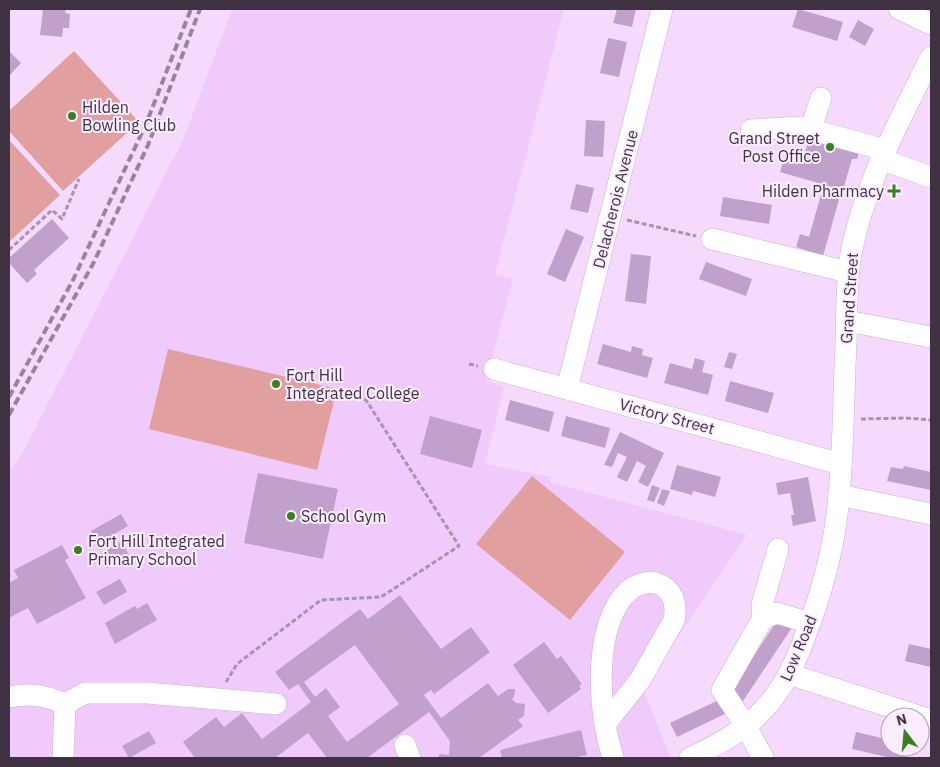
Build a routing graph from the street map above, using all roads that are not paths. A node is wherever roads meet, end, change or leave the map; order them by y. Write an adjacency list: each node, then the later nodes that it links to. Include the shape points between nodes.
1 (662, 9): 14 (street, Delacherois Avenue)
2 (899, 9): 3 (street)
3 (931, 24)
4 (931, 57): 7 (street, Grand Street)
5 (821, 98): 7 (street, via 805,116)
6 (751, 130): 7 (street, via 801,127)
7 (886, 150): 8 (street); 10 (street, Grand Street, via 856,228)
8 (931, 177)
9 (704, 238): 10 (street)
10 (848, 272): 11 (street, Grand Street)
11 (847, 321): 12 (street); 15 (street, Grand Street)
12 (931, 337)
13 (494, 369): 14 (street, Victory Street)
14 (567, 389): 15 (street, Victory Street)
15 (841, 464): 16 (street, Grand Street)
16 (839, 495): 17 (street); 20 (street, Low Road, via 825,572)
17 (931, 514)
18 (778, 549): 19 (street, via 762,604)
19 (764, 618): 20 (street, via 776,612); 27 (street, via 722,690)
20 (810, 624): 21 (street, Low Road)
21 (789, 674): 25 (street); 27 (street, Low Road, via 780,690)
22 (9, 697): 23 (street, via 47,696)
23 (65, 704): 24 (street, via 85,693 147,693); 28 (street)
24 (276, 704)
25 (931, 720)
26 (606, 723): 26 (street, via 601,676 602,653 609,625 621,600 632,589 643,583 655,582 670,592 675,602 674,620 640,680); 29 (street)
27 (746, 726): 30 (street, Low Road); 31 (street)
28 (63, 758)
29 (613, 758)
30 (690, 758)
31 (763, 758)

